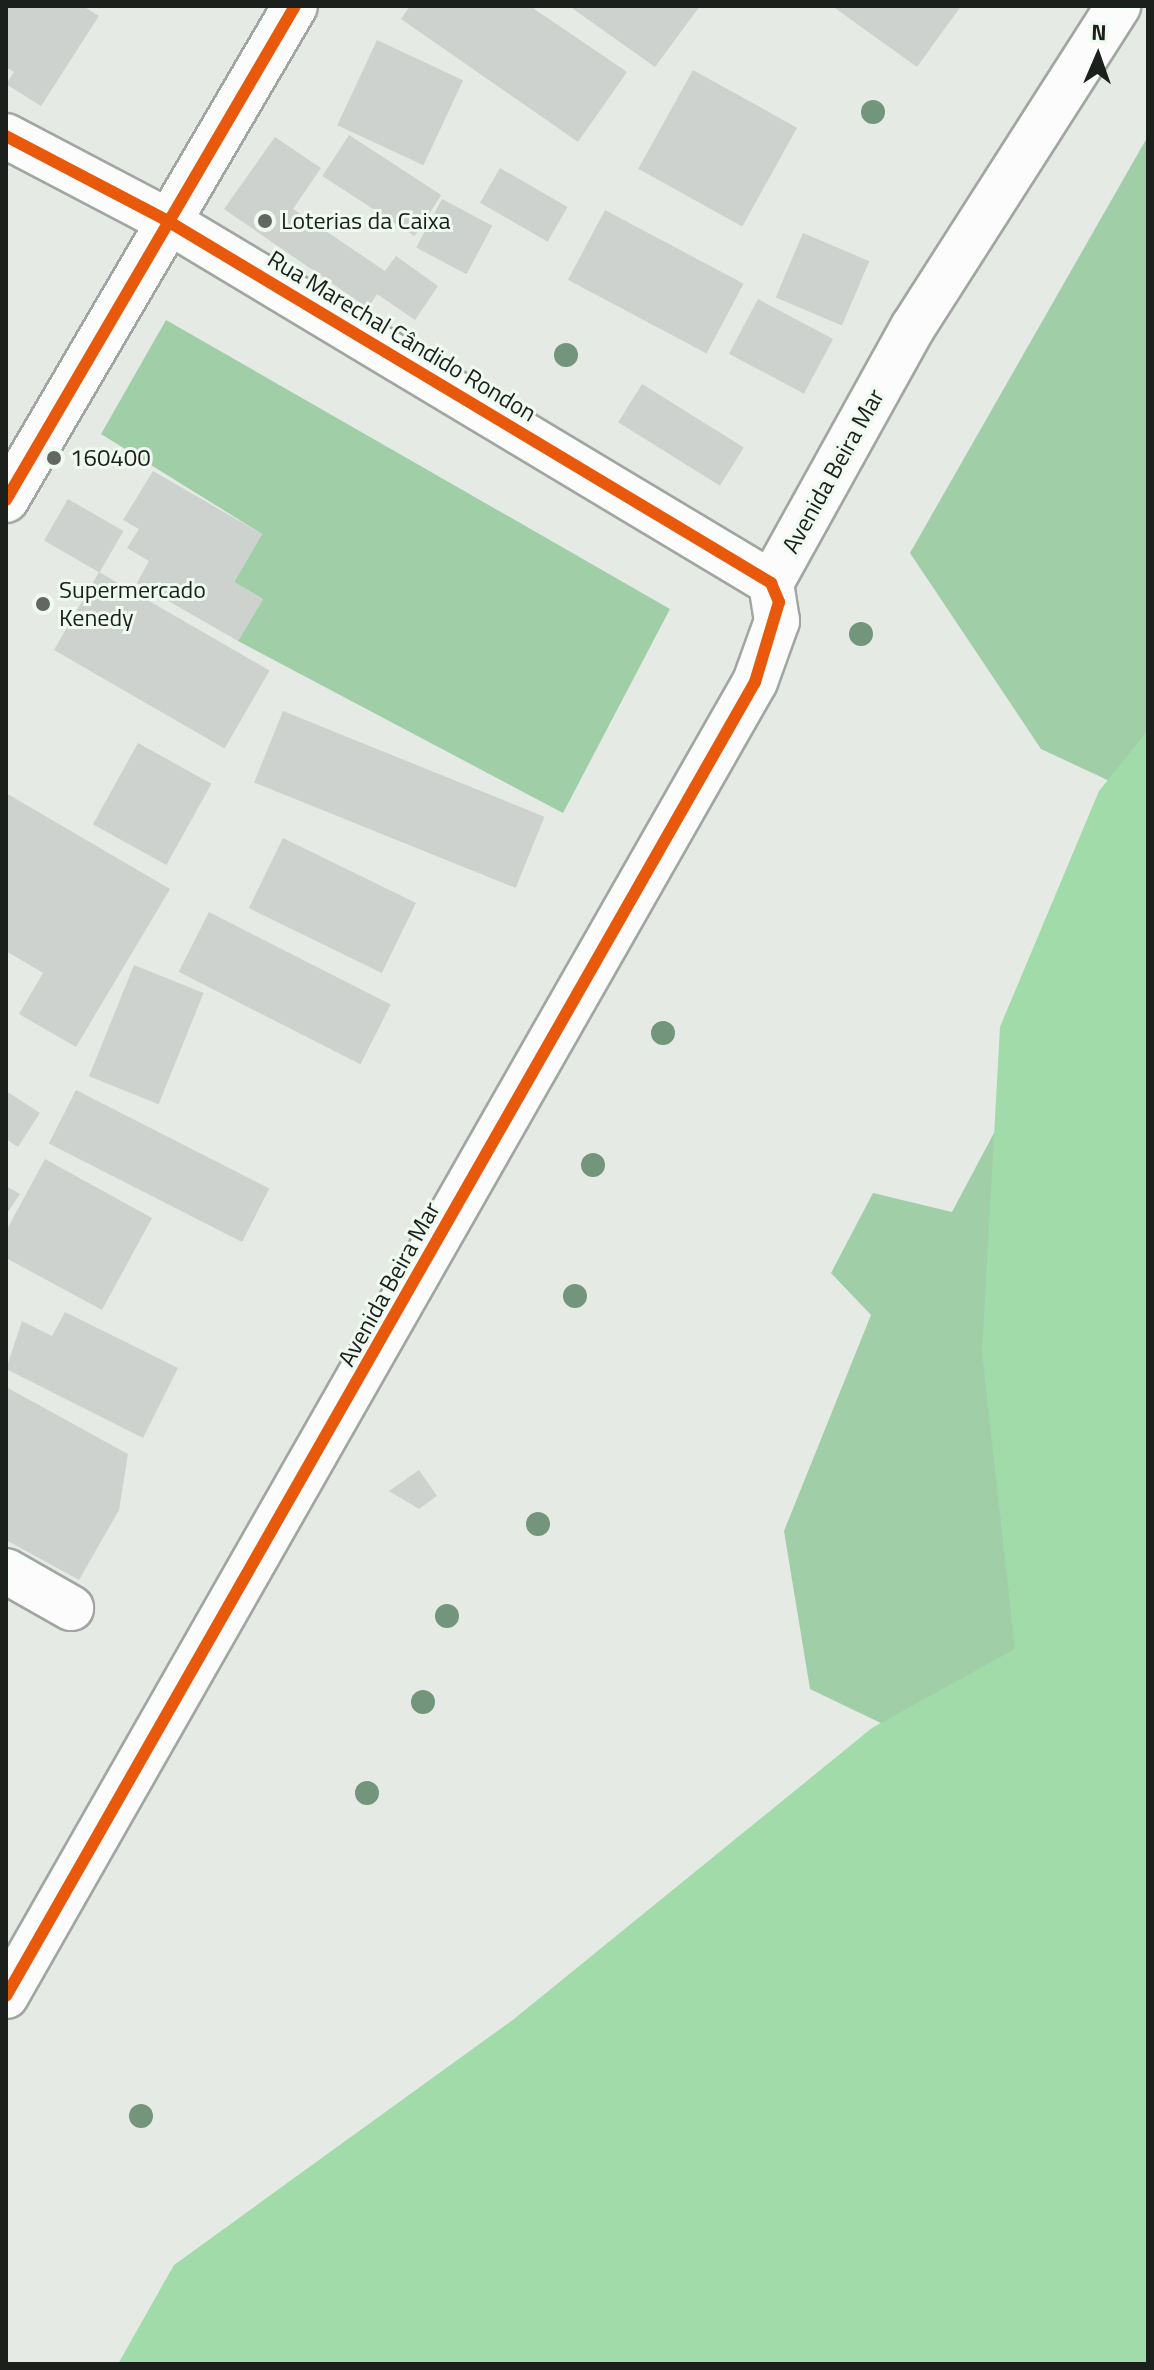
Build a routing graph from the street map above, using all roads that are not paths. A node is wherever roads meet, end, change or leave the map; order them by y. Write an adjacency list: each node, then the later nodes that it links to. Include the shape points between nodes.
1 (295, 6): 4 (street)
2 (1118, 6): 6 (street, Avenida Beira Mar, via 913,327)
3 (6, 136): 4 (street, Rua Marechal Cândido Rondon)
4 (166, 220): 5 (street); 6 (street, Rua Marechal Cândido Rondon)
5 (6, 500)
6 (771, 583): 9 (street, Avenida Beira Mar, via 777,621 755,682)
7 (6, 1571): 8 (street)
8 (71, 1608)
9 (6, 1996)

